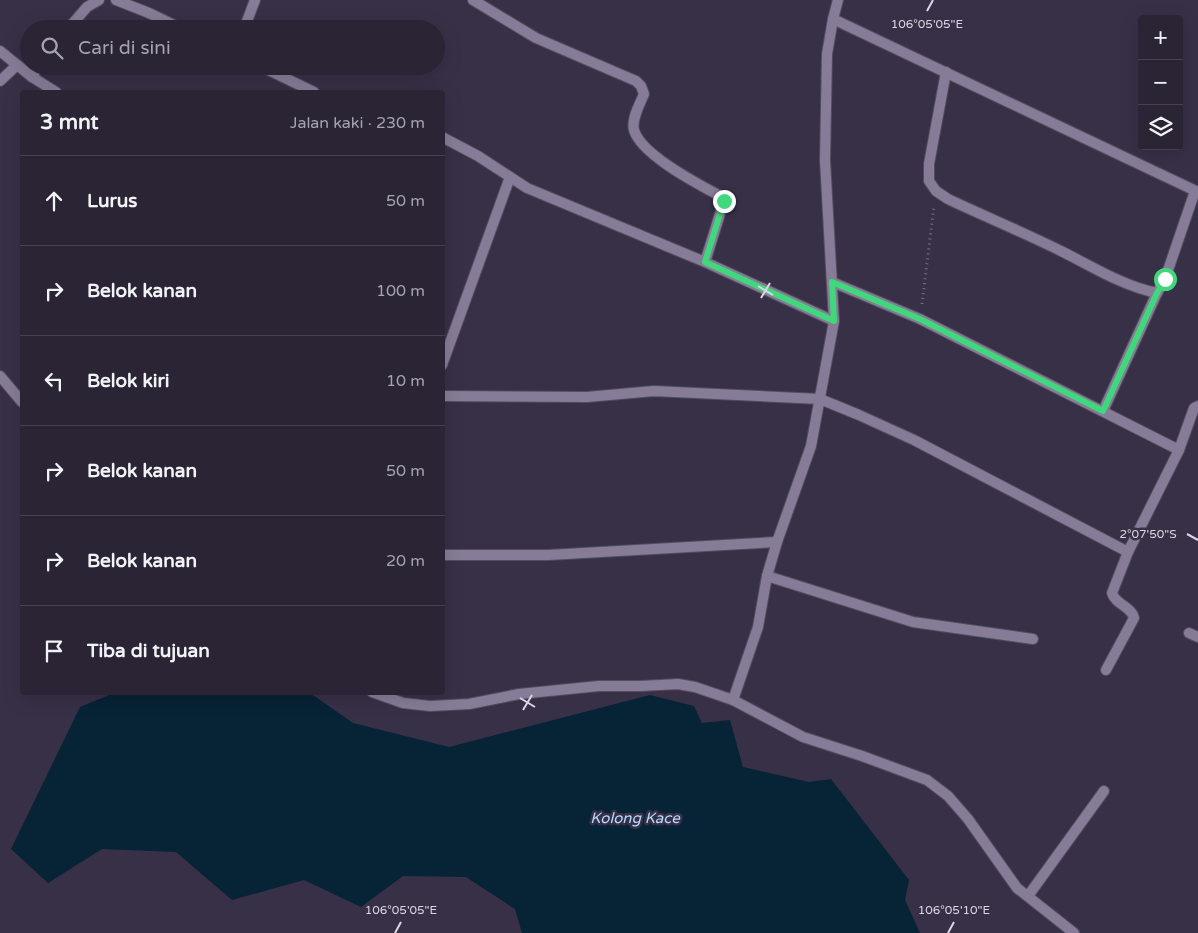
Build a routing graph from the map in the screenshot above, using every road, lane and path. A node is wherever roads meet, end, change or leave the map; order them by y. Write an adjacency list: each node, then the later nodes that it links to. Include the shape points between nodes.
1 (99, 0): 7 (street, via 87,7)
2 (116, 0): 8 (street)
3 (255, 0): 9 (street)
4 (473, 0): 24 (street, via 536,38 641,86 644,94 634,120 634,130 640,142 661,162 724,201)
5 (838, 0): 6 (street)
6 (833, 19): 13 (street); 25 (street, via 828,54 825,160)
7 (76, 20)
8 (163, 20)
9 (247, 20)
10 (0, 52): 11 (street)
11 (17, 65): 12 (street); 17 (street)
12 (20, 67)
13 (946, 72): 22 (street, via 929,164 929,181); 23 (street)
14 (30, 75): 16 (street)
15 (279, 75): 19 (street)
16 (32, 77): 18 (street)
17 (0, 81)
18 (53, 90)
19 (310, 90)
20 (445, 139): 21 (street)
21 (510, 177): 24 (street, via 527,188); 29 (street)
22 (936, 191): 26 (street, via 1123,282); 27 (path)
23 (1196, 191): 26 (street)
24 (705, 262): 28 (street)
25 (832, 282): 27 (street); 28 (street)
26 (1157, 293): 35 (street)
27 (920, 319): 35 (street)
28 (834, 321): 32 (street)
29 (445, 357)
30 (0, 376): 33 (street)
31 (445, 396): 32 (street, via 587,397 654,391)
32 (820, 399): 37 (street, via 811,446); 38 (street, via 914,440)
33 (20, 400)
34 (1198, 406): 36 (street, via 1194,408)
35 (1103, 411): 36 (street)
36 (1179, 450): 38 (street)
37 (777, 542): 39 (street, via 548,555); 40 (street)
38 (1128, 552): 42 (street, via 1112,596 1132,612 1134,618)
39 (445, 555)
40 (767, 576): 41 (street, via 913,622); 44 (street, via 758,627)
41 (1034, 638)
42 (1106, 670)
43 (380, 695): 44 (street, via 402,703 430,706 469,704 518,694 581,687 678,684)
44 (733, 700): 46 (street, via 803,737 927,780 948,796 1017,888)
45 (1104, 791): 46 (street)
46 (1028, 896): 47 (street)
47 (1074, 933)

